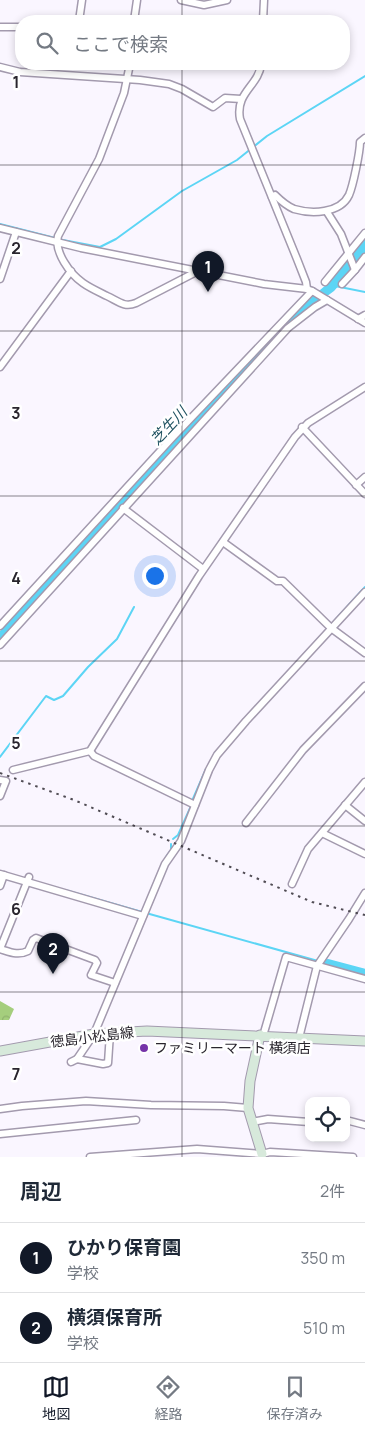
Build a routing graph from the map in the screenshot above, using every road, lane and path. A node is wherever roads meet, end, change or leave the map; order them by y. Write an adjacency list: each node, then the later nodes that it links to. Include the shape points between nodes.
1 (82, 0): 6 (street)
2 (137, 0): 7 (street)
3 (181, 0): 4 (street, via 204,5)
4 (227, 0)
5 (264, 0): 8 (street)
6 (80, 15)
7 (135, 15)
8 (263, 15)
9 (0, 27): 10 (street)
10 (15, 27)
11 (0, 67): 14 (street, via 20,72)
12 (129, 70): 14 (street)
13 (260, 70): 15 (street)
14 (128, 80): 15 (street, via 169,84 213,107 225,98); 22 (street, via 99,159)
15 (241, 99): 17 (street, via 238,112)
16 (365, 138): 18 (street, via 360,142 349,196)
17 (272, 197): 18 (street, via 293,209); 31 (street)
18 (327, 212): 23 (street, via 342,234)
19 (0, 228): 20 (street)
20 (16, 232): 22 (street); 28 (street)
21 (365, 233): 23 (street)
22 (57, 239): 26 (street, via 60,253); 27 (street)
23 (349, 255): 25 (street); 29 (street)
24 (365, 257): 25 (street)
25 (355, 269): 30 (street)
26 (71, 271): 27 (street, via 84,284 126,306); 36 (street)
27 (198, 271): 31 (street, via 264,284)
28 (0, 279)
29 (325, 282)
30 (342, 284)
31 (309, 288): 32 (street); 46 (street)
32 (326, 300): 34 (street); 42 (street, via 288,328)
33 (365, 315): 34 (street)
34 (358, 319): 35 (street)
35 (365, 323)
36 (0, 367)
37 (365, 387): 38 (street)
38 (302, 427): 40 (street); 43 (street)
39 (365, 477): 40 (street)
40 (356, 484): 41 (street)
41 (365, 494)
42 (123, 508): 44 (street); 48 (street)
43 (223, 542): 44 (street); 47 (street, via 283,582)
44 (203, 569): 51 (street)
45 (365, 592): 47 (street)
46 (0, 626)
47 (329, 626): 49 (street); 56 (street, via 218,755)
48 (0, 645)
49 (365, 653)
50 (365, 686): 59 (street, via 303,750)
51 (90, 751): 52 (street); 56 (street, via 94,756)
52 (13, 770)
53 (0, 780): 55 (street, via 6,781)
54 (365, 782): 57 (street)
55 (0, 796)
56 (193, 804): 67 (street, via 181,841 165,864)
57 (345, 805): 58 (street); 60 (street)
58 (365, 821)
59 (246, 824)
60 (322, 833): 61 (street); 64 (street, via 308,849)
61 (365, 854)
62 (2, 873): 63 (street); 65 (street)
63 (28, 880): 67 (street); 68 (street)
64 (292, 884)
65 (0, 886)
66 (365, 893): 69 (street)
67 (144, 914): 71 (street)
68 (0, 949): 71 (street, via 23,954 36,938 95,960 91,975)
69 (319, 963): 70 (street); 74 (street, via 286,957); 75 (street)
70 (365, 979)
71 (115, 983): 73 (street)
72 (110, 1033): 73 (main road, 徳島小松島線); 73 (street, via 108,1063 74,1060); 74 (main road, 徳島小松島線, via 147,1031)
73 (94, 1034): 77 (main road, 徳島小松島線)
74 (261, 1036): 75 (main road, 徳島小松島線); 78 (main road, via 250,1081)
75 (299, 1038): 76 (main road, 徳島小松島線)
76 (365, 1041)
77 (0, 1051)
78 (248, 1108): 79 (street, via 86,1101); 82 (main road)
79 (0, 1109)
80 (136, 1120): 85 (street)
81 (350, 1121): 84 (street)
82 (252, 1122): 83 (street, via 268,1119); 86 (main road)
83 (305, 1122)
84 (365, 1125)
85 (0, 1134)
86 (262, 1154): 87 (street, via 197,1149); 88 (street)
87 (90, 1157)
88 (353, 1157)

